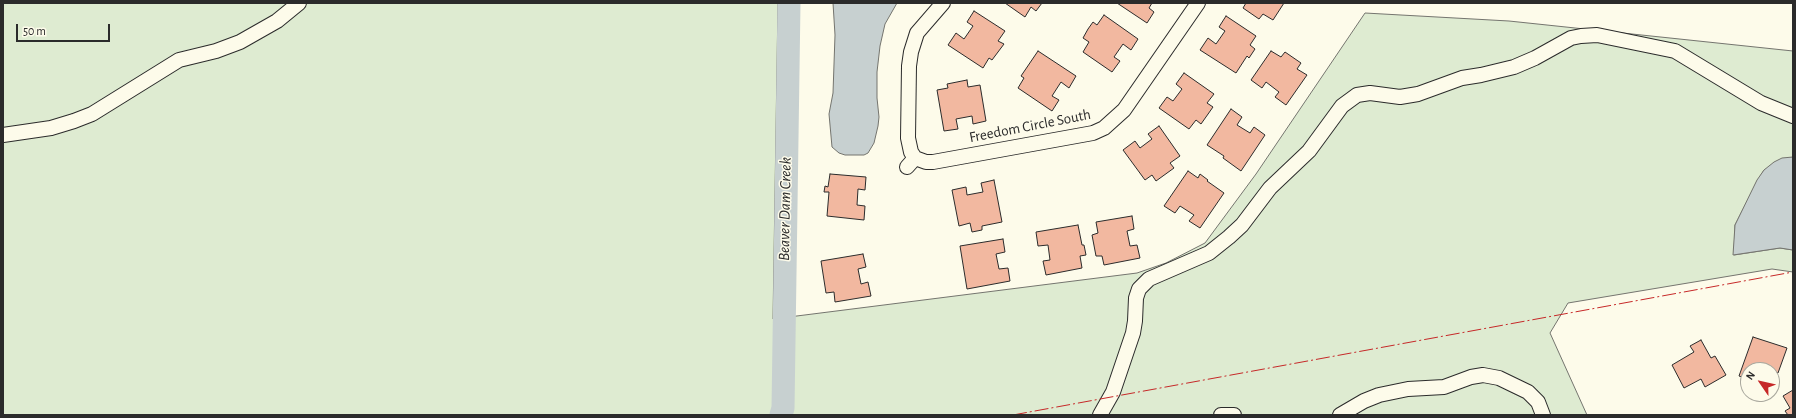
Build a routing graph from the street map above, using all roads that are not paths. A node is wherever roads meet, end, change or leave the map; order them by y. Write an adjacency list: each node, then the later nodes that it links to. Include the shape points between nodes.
1 (299, 3): 5 (street, via 277,21 240,42 179,60 112,103 83,118 51,128)
2 (943, 3): 3 (street, Freedom Circle South, via 918,33 911,52 908,138 911,162 933,162 1093,133 1104,128 1124,110)
3 (1198, 3)
4 (1793, 116): 6 (street, via 1761,103 1675,51 1596,35 1571,38 1536,58 1481,75 1462,78 1418,94 1400,97 1370,93 1357,95 1342,106 1309,151 1270,188 1242,225 1229,237 1209,253 1149,279 1139,289 1133,333 1113,392)
5 (3, 135)
6 (1100, 415)
7 (1221, 415): 8 (street)
8 (1234, 415)
9 (1340, 415): 10 (street, via 1364,400 1379,395 1444,386 1483,375 1499,378 1528,392 1538,402)
10 (1543, 415)

